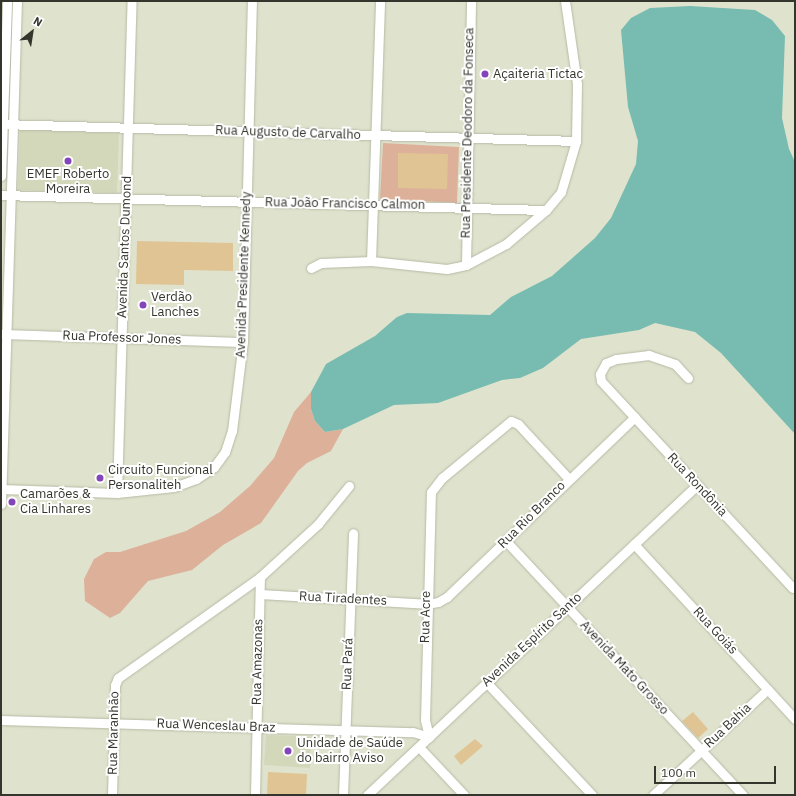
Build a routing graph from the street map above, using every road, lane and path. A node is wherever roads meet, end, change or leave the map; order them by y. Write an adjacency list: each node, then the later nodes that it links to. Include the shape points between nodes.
1 (6, 1): 8 (street)
2 (17, 1): 9 (street)
3 (132, 1): 10 (street, Avenida Santos Dumond)
4 (252, 1): 11 (street, Avenida Presidente Kennedy)
5 (380, 1): 12 (street)
6 (471, 1): 13 (street, Rua Presidente Deodoro da Fonseca)
7 (565, 1): 14 (street, via 577,84)
8 (2, 124): 9 (street, Rua Augusto de Carvalho); 15 (street)
9 (13, 125): 10 (street, Rua Augusto de Carvalho); 17 (street)
10 (128, 128): 11 (street, Rua Augusto de Carvalho); 18 (street, Avenida Santos Dumond)
11 (248, 132): 12 (street, Rua Augusto de Carvalho); 19 (street, Avenida Presidente Kennedy)
12 (376, 135): 13 (street, Rua Augusto de Carvalho); 20 (street)
13 (468, 138): 14 (street, Rua Augusto de Carvalho); 21 (street, Rua Presidente Deodoro da Fonseca)
14 (576, 141): 22 (street, via 560,192)
15 (1, 176)
16 (1, 196): 17 (street, Rua João Francisco Calmon)
17 (11, 196): 18 (street, Rua João Francisco Calmon); 26 (street)
18 (126, 199): 19 (street, Rua João Francisco Calmon); 27 (street, Avenida Santos Dumond)
19 (246, 202): 20 (street, Rua João Francisco Calmon); 28 (street, Avenida Presidente Kennedy)
20 (373, 205): 21 (street, Rua João Francisco Calmon); 23 (street)
21 (467, 208): 22 (street, Rua João Francisco Calmon); 24 (street, Rua Presidente Deodoro da Fonseca)
22 (546, 210): 24 (street, via 506,244)
23 (371, 261): 24 (street, via 447,269); 25 (street, via 320,263)
24 (466, 265)
25 (311, 268)
26 (4, 334): 27 (street, Rua Professor Jones); 34 (street)
27 (122, 338): 28 (street, Rua Professor Jones); 35 (street, Avenida Santos Dumond)
28 (243, 342): 35 (street, Avenida Presidente Kennedy, via 232,431 225,452 214,467 196,479 174,487)
29 (688, 378): 30 (street, Rua Rondônia, via 675,364 664,358 634,355 606,363 601,368 601,381)
30 (635, 417): 31 (street, Rua Rio Branco); 32 (street, Rua Rondônia)
31 (569, 479): 38 (street, Rua Rio Branco); 44 (street, Rua Acre, via 518,424 507,422 442,478 428,496)
32 (697, 485): 39 (street, Avenida Espírito Santo); 41 (street, Rua Rondônia)
33 (349, 486): 40 (street, via 318,524)
34 (1, 489): 35 (street, Avenida Presidente Kennedy); 36 (street)
35 (117, 493)
36 (1, 504)
37 (353, 533): 43 (street, Rua Pará)
38 (506, 541): 44 (street, Rua Rio Branco, via 447,598); 45 (street, Avenida Mato Grosso)
39 (634, 544): 45 (street, Avenida Espírito Santo); 47 (street, Rua Goiás)
40 (260, 577): 42 (street, Rua Amazonas); 50 (street, Rua Maranhão, via 123,674 115,685)
41 (793, 588)
42 (260, 594): 43 (street, Rua Tiradentes); 51 (street, Rua Amazonas)
43 (350, 599): 44 (street, Rua Tiradentes); 52 (street, Rua Pará)
44 (426, 604): 53 (street, Rua Acre, via 425,720)
45 (567, 607): 46 (street, Avenida Espírito Santo); 55 (street, Avenida Mato Grosso)
46 (487, 683): 53 (street, Avenida Espírito Santo); 61 (street)
47 (768, 689): 48 (street, Rua Goiás); 55 (street, Rua Bahia)
48 (795, 719)
49 (1, 720): 50 (street, Rua Wenceslau Braz)
50 (114, 723): 51 (street, Rua Wenceslau Braz); 56 (street, Rua Maranhão)
51 (256, 727): 52 (street, Rua Wenceslau Braz); 57 (street, Rua Amazonas)
52 (345, 730): 53 (street, Rua Wenceslau Braz, via 413,732); 58 (street, Rua Pará)
53 (429, 737): 54 (street, Avenida Espírito Santo)
54 (419, 747): 59 (street, Avenida Espírito Santo); 60 (street)
55 (701, 750): 62 (street, Rua Bahia); 63 (street, Avenida Mato Grosso)
56 (112, 795)
57 (255, 795)
58 (343, 795)
59 (367, 795)
60 (464, 795)
61 (592, 795)
62 (653, 795)
63 (743, 795)

